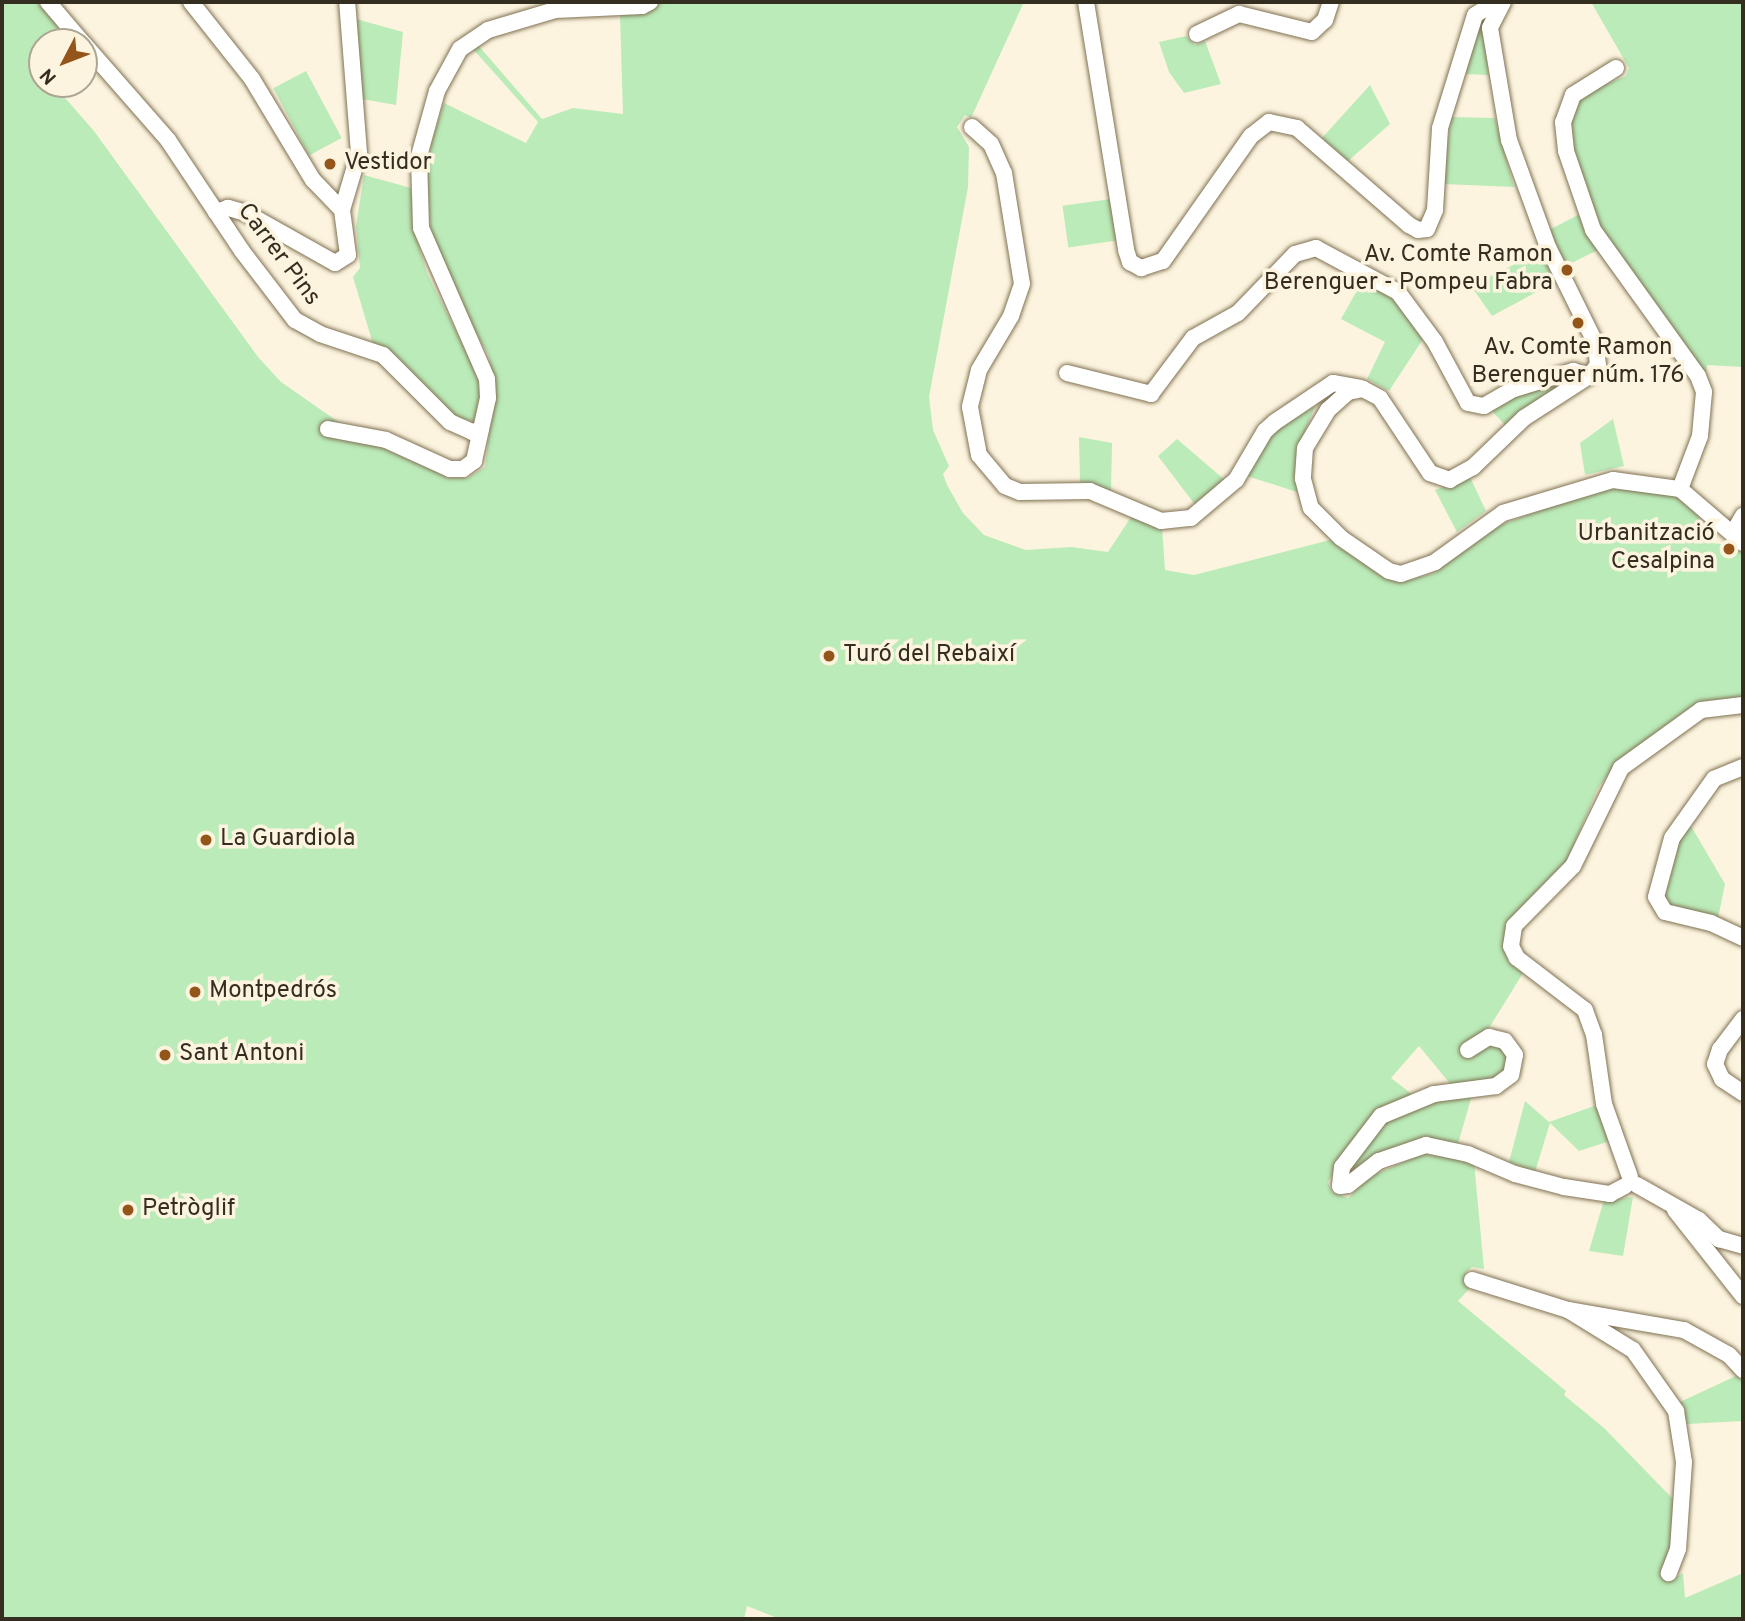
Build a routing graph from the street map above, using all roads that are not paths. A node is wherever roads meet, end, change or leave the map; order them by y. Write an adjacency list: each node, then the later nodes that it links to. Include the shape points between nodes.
1 (48, 2): 9 (street, Carrer Pins)
2 (191, 2): 14 (street, via 252,79 313,180)
3 (347, 2): 14 (street, via 359,153)
4 (650, 2): 20 (street, via 555,10 488,30 460,49 437,91 419,156 421,228 487,379)
5 (1086, 2): 7 (street, via 1126,250 1130,262 1141,268 1163,261 1251,136 1269,122 1297,128 1409,225 1427,229 1434,210 1440,128 1475,15)
6 (1331, 2): 10 (street, via 1325,20 1312,32 1238,14)
7 (1496, 2)
8 (1503, 2): 17 (street, via 1490,28 1508,141 1548,247 1596,344 1599,359)
9 (70, 28)
10 (1197, 34)
11 (98, 60): 15 (street, Carrer Pins, via 155,125)
12 (1616, 68): 21 (street, via 1573,94 1563,122 1566,151 1593,230 1698,376 1704,392 1700,436)
13 (972, 127): 18 (street, via 991,144 1004,173 1021,284 1011,316 979,370 970,407 979,455 1005,486 1020,492 1090,491 1161,521 1191,518 1237,480 1275,422 1333,383)
14 (342, 210): 15 (street, via 348,255 335,263 246,212 228,208)
15 (216, 212): 20 (street, Carrer Pins, via 295,320 320,334 383,355 450,422 463,430)
16 (1067, 373): 17 (street, via 1152,394 1193,338 1238,313 1286,260 1316,248 1398,292 1435,342 1462,397 1475,407 1573,371)
17 (1589, 376): 18 (street, via 1532,411 1490,453 1450,480 1430,473 1387,404)
18 (1363, 389): 21 (street, via 1335,401 1315,427 1305,448 1303,479 1316,516 1389,572 1424,568 1503,513 1586,486 1625,480)
19 (328, 429): 20 (street, via 386,440 455,470 474,461)
20 (481, 430)
21 (1680, 489): 23 (street)
22 (1743, 516): 23 (street)
23 (1738, 538)
24 (1743, 705): 30 (street, via 1701,710 1621,768 1573,866 1514,926 1511,946 1517,958 1585,1010 1594,1035 1604,1104)
25 (1743, 767): 26 (street, via 1721,773 1702,794 1668,845 1656,897 1665,912 1711,923)
26 (1743, 939)
27 (1743, 1019): 29 (street, via 1715,1064 1722,1079)
28 (1468, 1049): 30 (street, via 1489,1037 1506,1041 1515,1055 1511,1075 1496,1086 1434,1094 1389,1112 1350,1154 1339,1175 1340,1186 1379,1161 1426,1145 1564,1186 1610,1194)
29 (1743, 1093)
30 (1630, 1182): 31 (street)
31 (1675, 1210): 32 (street, via 1699,1220 1719,1239); 34 (street)
32 (1743, 1246)
33 (1472, 1280): 35 (street)
34 (1743, 1296)
35 (1568, 1310): 36 (street, via 1684,1331 1721,1350); 37 (street, via 1633,1350 1676,1412 1684,1462 1678,1549)
36 (1743, 1370)
37 (1669, 1573)

